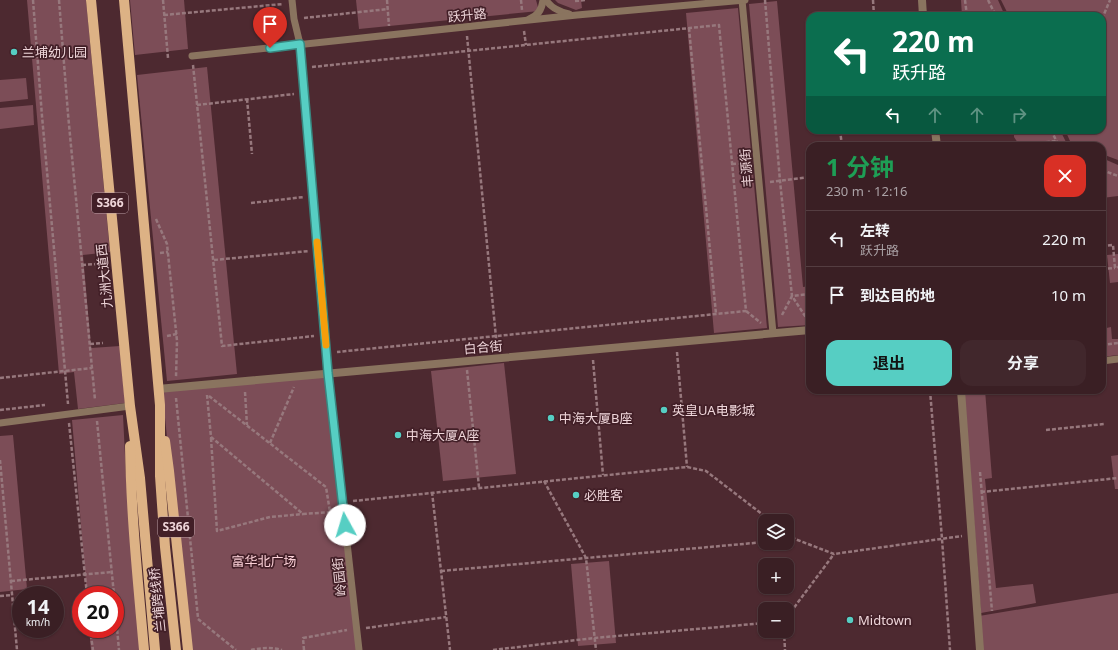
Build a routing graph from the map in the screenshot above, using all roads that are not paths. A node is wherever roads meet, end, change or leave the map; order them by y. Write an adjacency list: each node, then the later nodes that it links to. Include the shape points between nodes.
1 (91, 0): 22 (main road, 九洲大道西 / S366)
2 (124, 0): 19 (main road, S366)
3 (543, 0): 11 (lane, via 539,12)
4 (546, 0): 10 (lane, via 556,10)
5 (742, 0): 6 (lane, 跃升路); 10 (lane, 跃升路); 15 (lane, 丰源街)
6 (745, 0)
7 (922, 0): 9 (street)
8 (292, 1): 12 (lane, 岭园街)
9 (923, 12)
10 (577, 15): 11 (lane, 跃升路)
11 (523, 21): 12 (lane, 跃升路)
12 (300, 44): 13 (lane, 跃升路); 18 (lane, 岭园街)
13 (192, 56)
14 (806, 330): 15 (street, 白合街)
15 (773, 333): 18 (street, 白合街)
16 (1118, 359): 17 (lane)
17 (1106, 360)
18 (328, 373): 19 (street, 白合街); 29 (lane, 岭园街)
19 (158, 389): 21 (main road, S366)
20 (961, 394): 30 (street)
21 (160, 405): 27 (main road, 兰埔跨线桥, via 160,476); 28 (main road, S366, via 170,471)
22 (130, 406): 23 (lane); 24 (main road, 九洲大道西); 25 (main road, S366, via 134,536)
23 (0, 423)
24 (146, 550): 26 (main road, 兰埔跨线桥)
25 (144, 650)
26 (155, 650)
27 (176, 650)
28 (188, 650)
29 (359, 650)
30 (980, 650)

